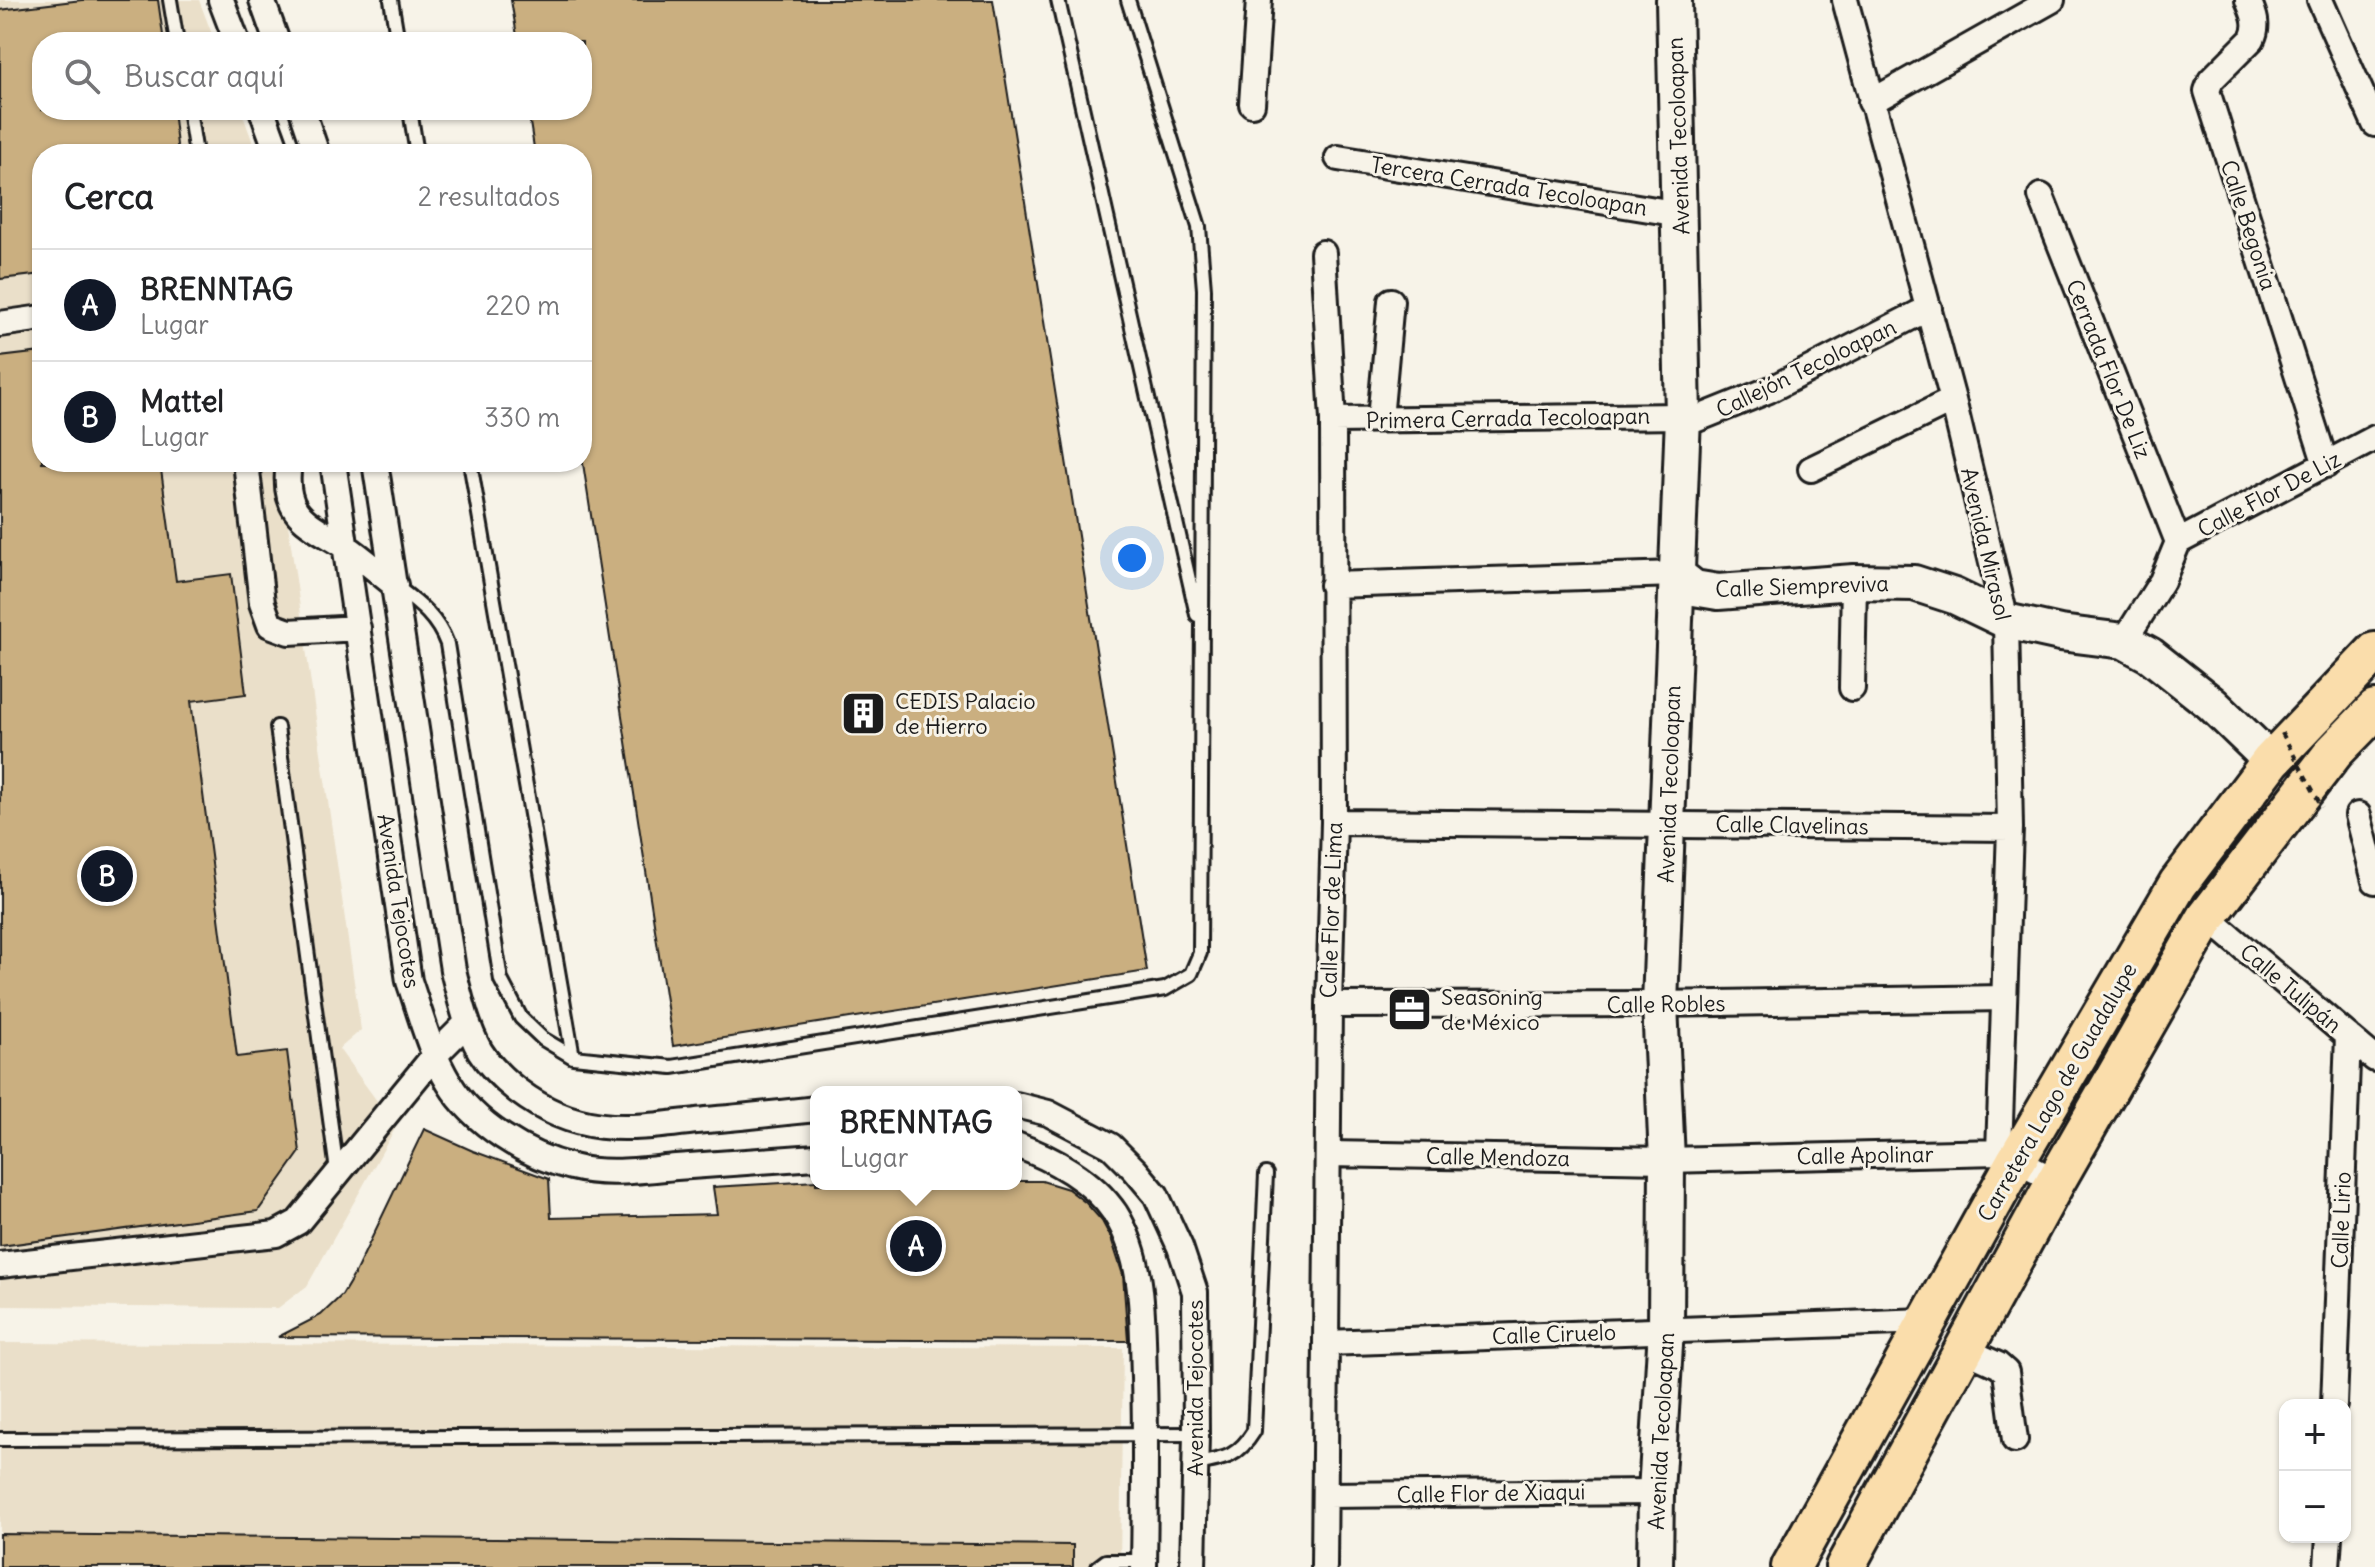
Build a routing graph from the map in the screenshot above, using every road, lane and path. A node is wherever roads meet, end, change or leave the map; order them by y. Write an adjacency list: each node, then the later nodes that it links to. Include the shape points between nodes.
1 (170, 0): 13 (lane)
2 (221, 0): 14 (street)
3 (262, 0): 15 (street)
4 (391, 0): 16 (lane)
5 (1058, 0): 56 (lane)
6 (1128, 0): 56 (lane, via 1199,227 1204,289)
7 (1259, 0): 18 (street)
8 (1674, 0): 30 (street, Avenida Tecoloapan)
9 (1845, 0): 17 (street, Avenida Mirasol)
10 (2052, 0): 17 (street)
11 (2248, 0): 41 (street, Calle Begonia, via 2256,32 2207,91)
12 (2320, 0): 23 (street)
13 (175, 32)
14 (233, 32)
15 (273, 32)
16 (396, 32)
17 (1871, 102): 33 (street, Avenida Mirasol)
18 (1252, 104)
19 (191, 120): 24 (lane)
20 (265, 120): 25 (street)
21 (305, 120): 26 (street)
22 (412, 120): 27 (lane)
23 (2375, 124)
24 (194, 144)
25 (274, 144)
26 (314, 144)
27 (415, 144)
28 (1338, 158): 30 (street, Tercera Cerrada Tecoloapan)
29 (2041, 196): 48 (street, Cerrada Flor De Liz)
30 (1680, 214): 39 (street, Avenida Tecoloapan)
31 (1323, 253): 38 (street, Calle Flor de Lima)
32 (1391, 301): 37 (street)
33 (1929, 308): 36 (street, Avenida Mirasol); 39 (street, Callejón Tecoloapan, via 1769,390)
34 (32, 319): 35 (street)
35 (0, 324)
36 (1953, 400): 42 (street); 54 (street, Avenida Mirasol)
37 (1380, 419): 38 (street, Primera Cerrada Tecoloapan); 39 (street, Primera Cerrada Tecoloapan)
38 (1333, 420): 53 (street, Calle Flor de Lima)
39 (1682, 420): 50 (street, Avenida Tecoloapan)
40 (2375, 438): 41 (street, Calle Flor De Liz)
41 (2326, 465): 48 (street, Calle Flor De Liz)
42 (1811, 469)
43 (247, 472): 55 (street, via 262,603 270,625 289,632)
44 (289, 472): 49 (street, via 296,512)
45 (335, 472): 49 (street, Avenida Tejocotes)
46 (377, 472): 52 (street, Avenida Tejocotes)
47 (472, 472): 76 (lane)
48 (2178, 542): 57 (street, Calle Flor De Liz, via 2162,581)
49 (346, 547): 52 (street); 55 (street, Avenida Tejocotes)
50 (1676, 574): 51 (street, Calle Siempreviva, via 1694,588 1718,592); 53 (street, Calle Siempreviva); 66 (street, Avenida Tecoloapan)
51 (1854, 582): 54 (street, Calle Siempreviva, via 1914,583); 59 (street)
52 (395, 585): 73 (street, Avenida Tejocotes, via 453,970); 76 (lane, via 429,612 447,644 501,980 521,1018)
53 (1332, 585): 65 (street, Calle Flor de Lima)
54 (2006, 621): 57 (street, Calle Siempreviva); 67 (street, Avenida Mirasol)
55 (358, 628): 75 (street, Avenida Tejocotes, via 409,981)
56 (1202, 638): 76 (lane, via 1200,953 1191,974 1165,989 672,1067)
57 (2124, 641): 62 (street, Calle Siempreviva)
58 (2375, 652): 62 (main road, Carretera Lago de Guadalupe)
59 (1852, 688)
60 (2375, 710): 69 (main road, Carretera Lago de Guadalupe, via 2334,752)
61 (277, 727): 85 (lane)
62 (2276, 747): 63 (path, bridge); 82 (main road, Carretera Lago de Guadalupe, via 2178,884)
63 (2322, 807)
64 (2358, 815): 68 (street)
65 (1334, 822): 66 (street, Calle Clavelinas); 72 (street, Calle Flor de Lima)
66 (1669, 823): 67 (street, Calle Clavelinas); 71 (street, Avenida Tecoloapan)
67 (2010, 828): 70 (street, Avenida Mirasol)
68 (2375, 881)
69 (2207, 917): 74 (street, Calle Tulipán); 87 (main road, Carretera Lago de Guadalupe)
70 (2003, 998): 71 (street, Calle Robles); 82 (street, Avenida Mirasol)
71 (1660, 1004): 72 (street, Calle Robles); 84 (street, Avenida Tecoloapan)
72 (1329, 1005): 81 (street, Calle Flor de Lima)
73 (467, 1023): 75 (street); 79 (street, Avenida Tejocotes, via 481,1053 502,1079 561,1118 628,1128)
74 (2348, 1036): 77 (street, Calle Tulipán); 93 (street, Calle Lirio)
75 (434, 1056): 83 (street, Avenida Tejocotes, via 470,1112 541,1156 573,1168 609,1172); 85 (street)
76 (573, 1057)
77 (2375, 1059)
78 (1022, 1106): 94 (street, Avenida Tejocotes, via 1048,1113 1111,1146 1156,1195 1195,1292)
79 (810, 1110)
80 (1022, 1147): 95 (street, via 1057,1162 1091,1188 1114,1211 1128,1240 1141,1291)
81 (1329, 1154): 84 (street, Calle Mendoza); 91 (street, Calle Flor de Lima)
82 (2008, 1156): 84 (street, Calle Apolinar); 87 (street, Calle Apolinar); 89 (main road, Carretera Lago de Guadalupe)
83 (810, 1157)
84 (1667, 1160): 90 (street, Avenida Tecoloapan)
85 (338, 1172): 88 (street, via 298,1222 276,1234)
86 (1266, 1174): 98 (lane, via 1254,1431 1244,1447 1224,1459)
87 (2056, 1181): 92 (main road, Carretera Lago de Guadalupe)
88 (0, 1265)
89 (1926, 1321): 90 (street, Calle Ciruelo); 107 (main road, Carretera Lago de Guadalupe)
90 (1666, 1329): 91 (street, Calle Ciruelo); 99 (street, Avenida Tecoloapan)
91 (1326, 1343): 100 (street, Calle Flor de Lima)
92 (1965, 1350): 97 (street, via 2006,1372); 108 (main road, Carretera Lago de Guadalupe)
93 (2334, 1399)
94 (1196, 1434): 95 (lane); 98 (street, Avenida Tejocotes)
95 (1146, 1436): 96 (lane); 102 (street)
96 (0, 1439)
97 (2015, 1440)
98 (1196, 1464): 104 (street, Avenida Tejocotes)
99 (1656, 1492): 100 (street, Calle Flor de Xiaqui); 106 (street, Avenida Tecoloapan)
100 (1326, 1495): 105 (street, Calle Flor de Lima)
101 (2329, 1543): 109 (street)
102 (1144, 1564): 103 (lane, via 1106,1561)
103 (1098, 1567)
104 (1193, 1567)
105 (1324, 1567)
106 (1655, 1567)
107 (1791, 1567)
108 (1845, 1567)
109 (2327, 1567)

